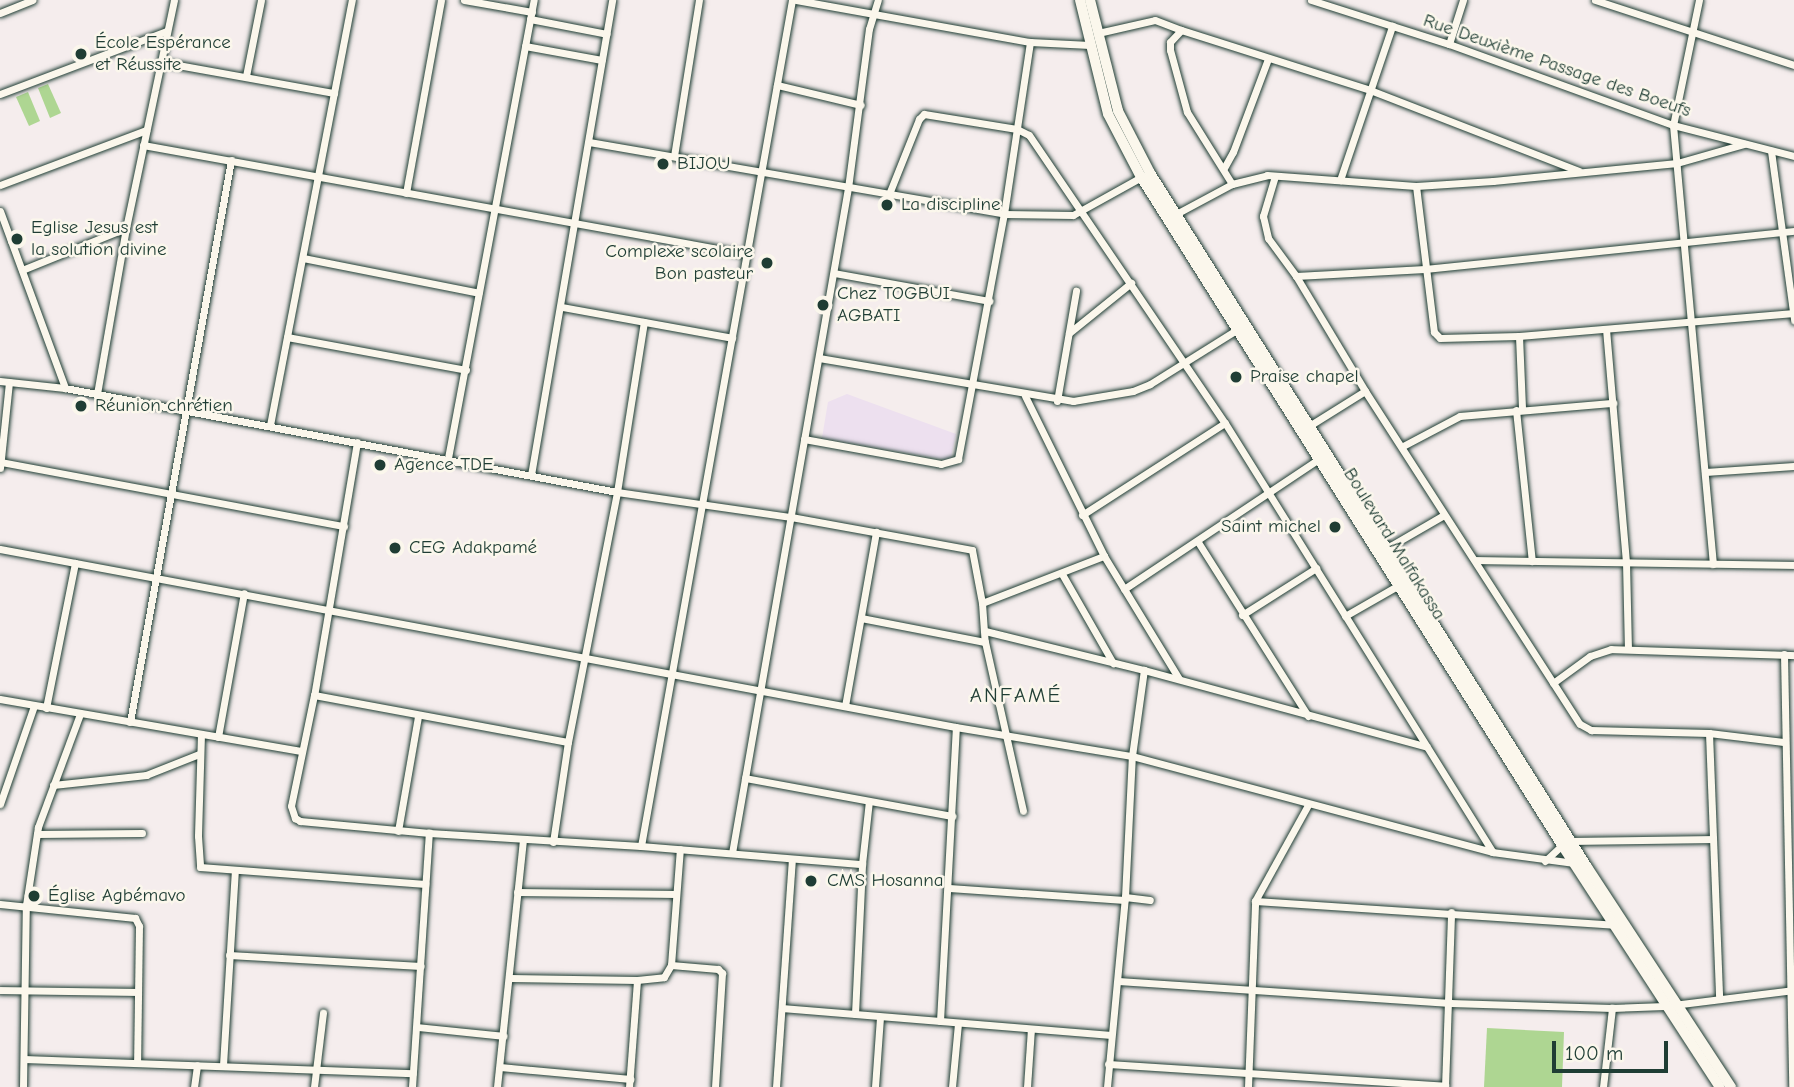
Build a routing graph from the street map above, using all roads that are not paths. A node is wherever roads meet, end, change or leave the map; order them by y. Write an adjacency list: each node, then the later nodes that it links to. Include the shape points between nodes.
1 (33, 0): 18 (street)
2 (174, 0): 23 (street)
3 (261, 0): 35 (street)
4 (352, 0): 38 (street)
5 (441, 0): 63 (street)
6 (464, 0): 20 (street)
7 (534, 0): 20 (street)
8 (612, 0): 26 (street)
9 (699, 0): 48 (street)
10 (794, 0): 19 (street); 36 (street)
11 (877, 0): 19 (street)
12 (1080, 0): 29 (main road, Boulevard Malfakassa)
13 (1090, 0): 25 (main road, Boulevard Malfakassa)
14 (1311, 0): 21 (street, Rue Deuxième Passage des Boeufs)
15 (1463, 0): 28 (street)
16 (1595, 0): 24 (street)
17 (1699, 0): 24 (street)
18 (0, 13)
19 (875, 13): 27 (street); 40 (street)
20 (531, 16): 26 (street); 30 (street)
21 (1392, 26): 28 (street, Rue Deuxième Passage des Boeufs); 37 (street)
22 (1181, 30): 25 (street, via 1155,20); 31 (street); 52 (street, via 1170,42 1172,66 1187,112)
23 (167, 31): 33 (street); 39 (street)
24 (1694, 32): 34 (street); 41 (street)
25 (1098, 33): 55 (main road, Boulevard Malfakassa, via 1123,124)
26 (607, 34): 32 (street)
27 (1030, 43): 29 (street); 42 (street)
28 (1449, 44): 41 (street, Rue Deuxième Passage des Boeufs)
29 (1090, 45): 55 (main road, Boulevard Malfakassa, via 1113,127)
30 (525, 46): 32 (street); 65 (street)
31 (1268, 59): 37 (street); 52 (street)
32 (602, 60): 44 (street)
33 (161, 62): 35 (street); 43 (street)
34 (1794, 65)
35 (246, 76): 38 (street)
36 (777, 85): 40 (street); 53 (street)
37 (1370, 90): 54 (street); 58 (street)
38 (334, 93): 56 (street)
39 (0, 94)
40 (860, 105): 62 (street)
41 (1673, 125): 45 (street, Rue Deuxième Passage des Boeufs); 51 (street)
42 (1017, 129): 64 (street, via 924,114); 67 (street, via 1029,135); 68 (street)
43 (146, 130): 46 (street); 60 (street)
44 (589, 142): 48 (street); 70 (street)
45 (1744, 144): 47 (street, Rue Deuxième Passage des Boeufs); 51 (street)
46 (143, 145): 50 (street); 71 (street)
47 (1771, 151): 49 (street, Rue Deuxième Passage des Boeufs); 73 (street)
48 (674, 156): 53 (street)
49 (1794, 156)
50 (231, 160): 56 (street); 108 (street)
51 (1677, 163): 54 (street); 74 (street)
52 (1224, 168): 59 (street)
53 (760, 171): 62 (street); 75 (street)
54 (1578, 171): 61 (street)
55 (1145, 175): 67 (street); 69 (main road, Boulevard Malfakassa); 89 (main road, Boulevard Malfakassa)
56 (319, 176): 63 (street); 76 (street)
57 (1275, 176): 58 (street); 59 (street, via 1250,177); 80 (street, via 1264,227)
58 (1339, 180): 61 (street)
59 (1232, 184): 69 (street)
60 (0, 185)
61 (1416, 186): 77 (street)
62 (848, 188): 64 (street); 79 (street)
63 (406, 193): 65 (street)
64 (889, 194): 68 (street)
65 (495, 209): 70 (street); 83 (street)
66 (0, 211): 78 (street)
67 (1083, 211): 68 (street, via 1065,217); 81 (street)
68 (1004, 214): 84 (street)
69 (1176, 214): 89 (main road, Boulevard Malfakassa)
70 (575, 222): 75 (street); 85 (street)
71 (126, 228): 78 (street); 103 (street)
72 (1794, 231): 73 (street)
73 (1780, 233): 74 (street); 86 (street)
74 (1684, 242): 77 (street); 87 (street)
75 (746, 254): 94 (street)
76 (303, 258): 83 (street); 93 (street)
77 (1425, 269): 80 (street); 92 (street, via 1436,336)
78 (22, 270): 101 (street)
79 (834, 273): 84 (street); 95 (street)
80 (1296, 276): 102 (street)
81 (1131, 283): 91 (street); 96 (street)
82 (1076, 291): 91 (street)
83 (479, 293): 97 (street)
84 (989, 301): 100 (street)
85 (562, 307): 88 (street); 121 (street)
86 (1794, 315): 87 (street)
87 (1691, 322): 90 (street); 120 (street)
88 (644, 323): 94 (street); 122 (street)
89 (1241, 328): 96 (street); 111 (main road, Boulevard Malfakassa); 115 (main road, Boulevard Malfakassa)
90 (1606, 329): 92 (street); 106 (street)
91 (1068, 334): 105 (street)
92 (1519, 336): 107 (street)
93 (287, 337): 97 (street); 110 (street)
94 (732, 338): 125 (street)
95 (819, 358): 100 (street); 112 (street)
96 (1185, 361): 105 (street, via 1133,391); 109 (street)
97 (466, 370): 116 (street)
98 (0, 381): 99 (street)
99 (9, 382): 101 (street); 117 (street)
100 (974, 386): 104 (street); 112 (street, via 958,459 946,464)
101 (65, 388): 103 (street)
102 (1365, 391): 111 (street); 114 (street)
103 (97, 394): 108 (street)
104 (1025, 396): 105 (street); 126 (street)
105 (1057, 401)
106 (1613, 403): 107 (street); 137 (street)
107 (1519, 409): 114 (street, via 1455,418); 136 (street)
108 (187, 410): 110 (street); 124 (street)
109 (1225, 423): 123 (street); 126 (street)
110 (270, 425): 113 (street)
111 (1309, 425): 115 (main road, Boulevard Malfakassa)
112 (804, 439): 128 (street)
113 (357, 442): 116 (street); 129 (street)
114 (1403, 446): 127 (street)
115 (1323, 456): 123 (street); 132 (main road, Boulevard Malfakassa); 144 (main road, Boulevard Malfakassa)
116 (448, 458): 121 (street)
117 (1, 462): 119 (street); 124 (street)
118 (1794, 466): 120 (street)
119 (0, 468)
120 (1705, 472): 139 (street)
121 (531, 475): 122 (street)
122 (617, 492): 125 (street); 157 (street)
123 (1269, 493): 131 (street); 141 (street)
124 (171, 496): 129 (street); 143 (street)
125 (701, 504): 128 (street); 160 (street)
126 (1082, 515): 134 (street)
127 (1444, 515): 132 (street); 135 (street)
128 (791, 517): 130 (street); 163 (street)
129 (344, 526): 148 (street)
130 (876, 532): 147 (street, via 972,550); 151 (street)
131 (1198, 542): 145 (street); 149 (street)
132 (1387, 548): 198 (main road, Boulevard Malfakassa)
133 (0, 550): 138 (street)
134 (1104, 556): 142 (street); 145 (street)
135 (1476, 560): 136 (street); 162 (street)
136 (1532, 561): 137 (street)
137 (1626, 562): 139 (street); 154 (street)
138 (75, 563): 143 (street); 168 (street)
139 (1713, 564): 140 (street)
140 (1794, 565)
141 (1316, 568): 149 (street); 150 (street)
142 (1062, 574): 147 (street); 158 (street)
143 (158, 577): 146 (street); 172 (street)
144 (1399, 585): 150 (street); 198 (main road, Boulevard Malfakassa)
145 (1124, 589): 161 (street)
146 (244, 593): 148 (street); 177 (street)
147 (982, 603): 152 (street)
148 (328, 608): 157 (street); 164 (street)
149 (1242, 615): 171 (street)
150 (1345, 616): 180 (street)
151 (861, 618): 153 (street); 167 (street)
152 (985, 631): 153 (street); 158 (street)
153 (985, 642): 176 (street)
154 (1628, 648): 155 (street); 162 (street, via 1590,656)
155 (1784, 654): 156 (street); 179 (street)
156 (1794, 655)
157 (586, 659): 160 (street); 178 (street)
158 (1113, 663): 159 (street)
159 (1144, 670): 161 (street); 183 (street)
160 (673, 675): 163 (street); 199 (street)
161 (1180, 680): 171 (street)
162 (1553, 683): 174 (street, via 1580,724 1591,730)
163 (760, 691): 167 (street); 184 (street)
164 (314, 695): 170 (street); 181 (street)
165 (0, 699): 166 (street)
166 (34, 706): 168 (street); 187 (street)
167 (845, 706): 173 (street)
168 (46, 708): 169 (street)
169 (79, 714): 172 (street); 185 (street)
170 (418, 716): 178 (street); 191 (street)
171 (1308, 716): 180 (street)
172 (130, 722): 175 (street)
173 (956, 727): 176 (street); 190 (street)
174 (1709, 733): 179 (street); 195 (street)
175 (201, 734): 177 (street); 182 (street)
176 (1004, 735): 183 (street); 189 (street)
177 (218, 737): 181 (street)
178 (568, 742): 197 (street)
179 (1783, 743): 208 (street)
180 (1427, 747): 201 (street)
181 (300, 751): 191 (street, via 291,806 295,818)
182 (199, 754): 185 (street, via 141,776); 207 (street, via 199,866)
183 (1132, 757): 188 (street); 213 (street)
184 (745, 778): 186 (street); 202 (street)
185 (53, 785): 194 (street)
186 (869, 801): 190 (street); 205 (street)
187 (0, 804)
188 (1308, 805): 201 (street); 215 (street)
189 (1023, 811)
190 (953, 816): 210 (street)
191 (398, 831): 193 (street)
192 (142, 833): 194 (street)
193 (429, 833): 196 (street); 209 (street)
194 (37, 834): 217 (street)
195 (1712, 839): 198 (street); 231 (street)
196 (523, 840): 197 (street); 211 (street)
197 (552, 842): 199 (street)
198 (1568, 843): 204 (street); 206 (main road, Boulevard Malfakassa)
199 (641, 846): 200 (street)
200 (680, 849): 202 (street); 212 (street)
201 (1492, 852): 204 (street)
202 (732, 853): 203 (street)
203 (792, 860): 205 (street); 235 (street)
204 (1545, 861): 206 (street)
205 (862, 864): 238 (street)
206 (1581, 865): 219 (main road, Boulevard Malfakassa)
207 (235, 870): 209 (street); 220 (street)
208 (1791, 883): 228 (street)
209 (425, 884): 222 (street)
210 (949, 888): 213 (street); 240 (street)
211 (517, 892): 212 (street); 223 (street)
212 (676, 894): 221 (street)
213 (1125, 899): 214 (street); 225 (street)
214 (1150, 900)
215 (1255, 901): 218 (street); 229 (street)
216 (0, 904): 217 (street)
217 (26, 905): 227 (street); 230 (street, via 135,918 139,926)
218 (1451, 912): 219 (street); 232 (street)
219 (1620, 926): 233 (main road, Boulevard Malfakassa); 234 (main road, Boulevard Malfakassa)
220 (229, 956): 222 (street); 250 (street)
221 (671, 965): 224 (street, via 664,977); 261 (street, via 722,973)
222 (421, 966): 242 (street)
223 (510, 978): 224 (street); 245 (street)
224 (637, 980): 255 (street)
225 (1118, 981): 229 (street); 244 (street)
226 (0, 990): 227 (street)
227 (24, 990): 230 (street); 246 (street)
228 (1793, 990): 231 (street); 272 (street)
229 (1252, 991): 232 (street); 254 (street)
230 (136, 992): 247 (street)
231 (1719, 999): 233 (street)
232 (1450, 1003): 236 (street); 268 (street)
233 (1679, 1004): 234 (street); 271 (main road, Boulevard Malfakassa)
234 (1665, 1006): 236 (street); 270 (main road, Boulevard Malfakassa)
235 (782, 1008): 238 (street); 262 (street)
236 (1612, 1008): 269 (street)
237 (323, 1013): 252 (street)
238 (855, 1014): 239 (street)
239 (880, 1017): 240 (street); 263 (street)
240 (940, 1021): 241 (street)
241 (958, 1023): 243 (street); 264 (street)
242 (417, 1027): 245 (street); 253 (street)
243 (1031, 1029): 244 (street); 265 (street)
244 (1111, 1035): 248 (street)
245 (504, 1036): 251 (street)
246 (24, 1059): 247 (street); 256 (street)
247 (137, 1062): 249 (street)
248 (1108, 1064): 254 (street); 266 (street)
249 (197, 1065): 250 (street); 257 (street)
250 (223, 1065): 252 (street)
251 (500, 1067): 255 (street); 260 (street)
252 (316, 1069): 253 (street); 258 (street)
253 (413, 1073): 259 (street)
254 (1248, 1074): 267 (street); 268 (street)
255 (630, 1083)
256 (23, 1087)
257 (194, 1087)
258 (314, 1087)
259 (412, 1087)
260 (497, 1087)
261 (715, 1087)
262 (776, 1087)
263 (875, 1087)
264 (952, 1087)
265 (1027, 1087)
266 (1107, 1087)
267 (1248, 1087)
268 (1445, 1087)
269 (1603, 1087)
270 (1720, 1087)
271 (1731, 1087)
272 (1792, 1087)

